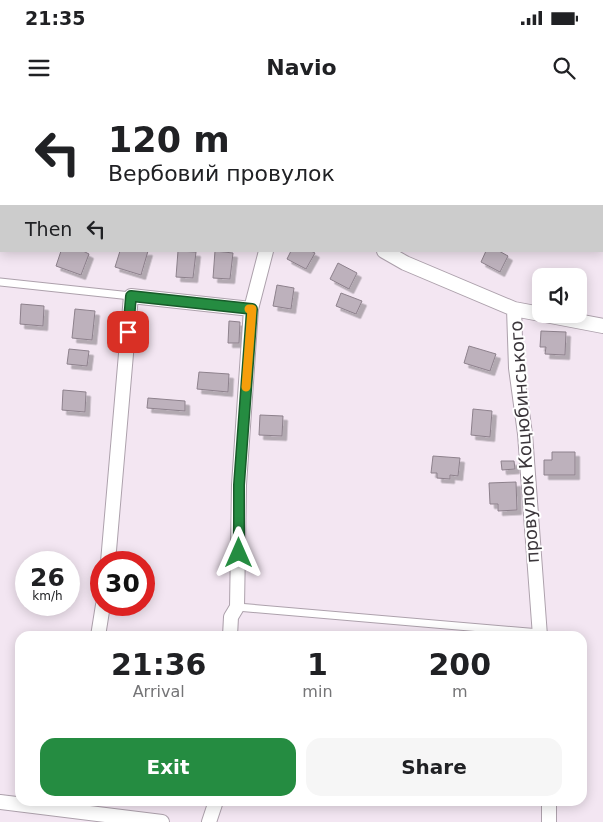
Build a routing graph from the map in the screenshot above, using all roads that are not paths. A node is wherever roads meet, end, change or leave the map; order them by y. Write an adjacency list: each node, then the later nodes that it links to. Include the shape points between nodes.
1 (266, 252): 5 (street)
2 (386, 252): 6 (street)
3 (0, 282): 4 (lane)
4 (131, 296): 5 (street); 8 (street)
5 (252, 309): 9 (street, via 239,485)
6 (514, 309): 7 (street, провулок Коцюбинського); 14 (street, провулок Коцюбинського, via 516,368 525,434)
7 (603, 326)
8 (109, 551)
9 (237, 607): 12 (street, via 231,617); 13 (lane)
10 (101, 616): 11 (street)
11 (99, 631)
12 (230, 631)
13 (497, 631)
14 (540, 631)
15 (0, 802): 16 (street)
16 (15, 803)
17 (82, 806): 20 (street)
18 (214, 806): 21 (street)
19 (549, 806): 22 (street)
20 (162, 822)
21 (209, 822)
22 (550, 822)

